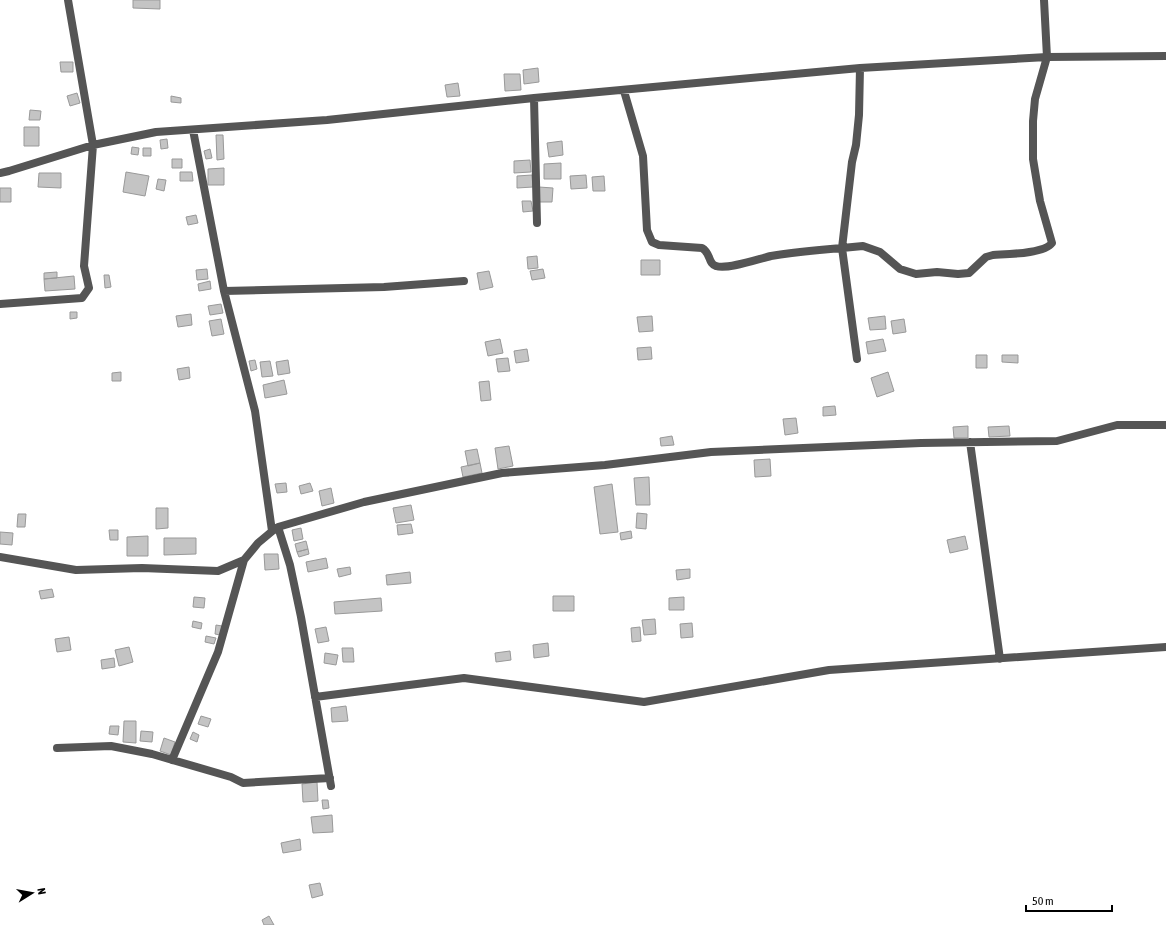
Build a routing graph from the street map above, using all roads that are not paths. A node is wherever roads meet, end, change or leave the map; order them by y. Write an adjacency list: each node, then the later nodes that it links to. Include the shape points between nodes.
1 (68, 0): 9 (street)
2 (1044, 0): 4 (street)
3 (1166, 56): 4 (street)
4 (1047, 57): 5 (street); 12 (street, via 1035,99 1033,159 1040,201 1051,236 1050,245 1040,250 993,254 969,273 958,274 916,274 900,269 880,252 863,246)
5 (860, 68): 6 (street); 12 (street, via 859,115)
6 (624, 91): 7 (street); 12 (street, via 643,156 647,230 652,242 660,245 702,248 707,250 712,264 725,267 770,256)
7 (534, 98): 8 (street, via 327,120); 11 (street)
8 (193, 130): 9 (street, via 156,132); 14 (street)
9 (93, 144): 10 (street); 15 (street, via 84,266 89,288 82,298)
10 (0, 173)
11 (537, 223)
12 (842, 248): 16 (street)
13 (464, 281): 14 (street, via 384,287)
14 (224, 291): 19 (street, via 255,411)
15 (0, 304)
16 (857, 359)
17 (1166, 425): 18 (street, via 1117,425 1057,441)
18 (970, 442): 19 (street, via 711,452 605,465 502,473 364,502); 23 (street)
19 (275, 529): 21 (street, via 258,543); 24 (street, via 291,572)
20 (0, 557): 21 (street, via 76,570 142,568 218,571)
21 (244, 560): 26 (street, via 218,652)
22 (1166, 647): 23 (street)
23 (1000, 659): 24 (street, via 829,670 644,702 464,678)
24 (315, 697): 26 (street, via 331,782 243,783 231,777)
25 (57, 748): 26 (street, via 111,746)
26 (172, 760)

